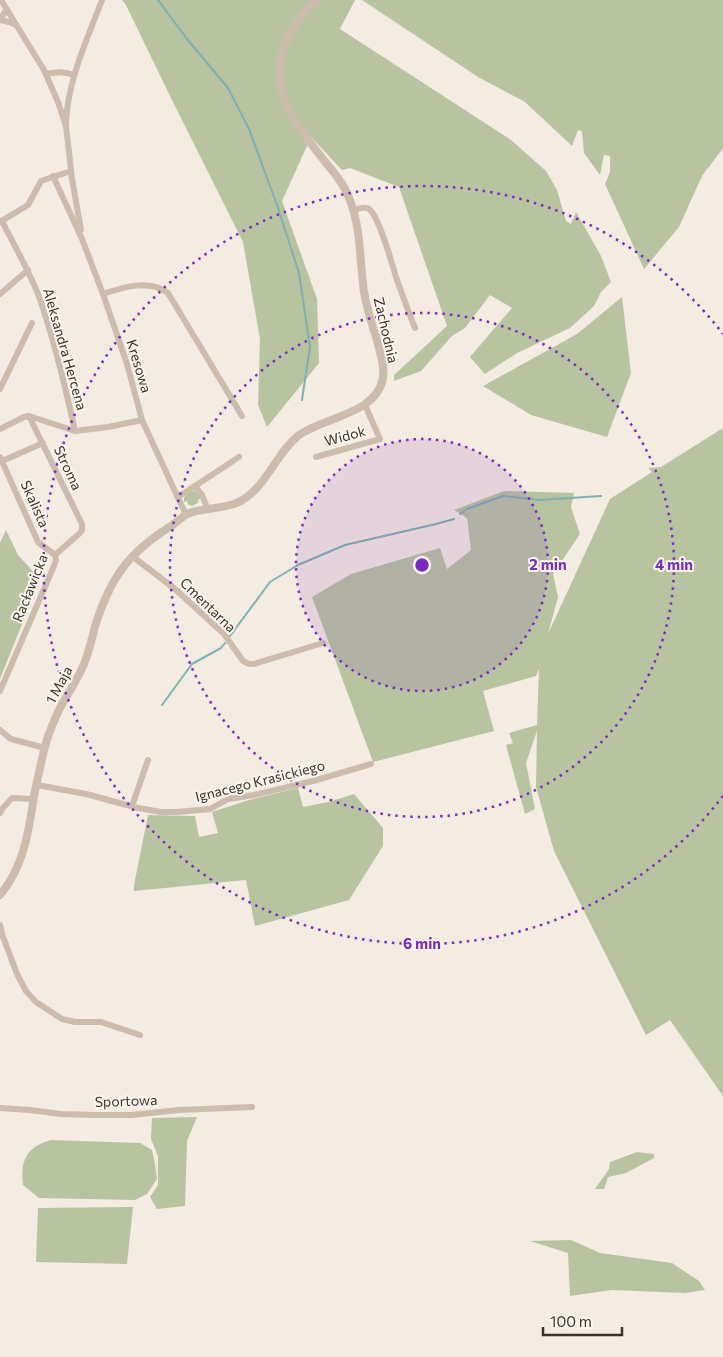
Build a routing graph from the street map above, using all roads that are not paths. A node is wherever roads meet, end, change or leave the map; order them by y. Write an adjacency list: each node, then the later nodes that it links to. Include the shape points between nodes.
1 (0, 0): 4 (street)
2 (102, 0): 8 (street)
3 (317, 1): 12 (street, Zachodnia, via 301,16 290,33 281,64 281,88 288,110 345,188)
4 (6, 10): 5 (street); 6 (street)
5 (0, 20): 6 (street)
6 (17, 26): 7 (street)
7 (45, 72): 8 (street); 9 (street)
8 (74, 75): 9 (street)
9 (66, 126): 10 (street)
10 (71, 171): 11 (street); 14 (street)
11 (53, 176): 13 (street, via 41,181 28,205); 14 (street)
12 (354, 210): 19 (street, Zachodnia, via 366,208 373,215); 21 (street, Zachodnia, via 364,292 383,363 380,388)
13 (1, 222): 15 (street, Aleksandra Hercena)
14 (82, 239): 17 (street, Kresowa)
15 (28, 270): 16 (street); 26 (street, Aleksandra Hercena, via 48,326)
16 (0, 294)
17 (103, 294): 23 (street, via 126,286 146,285 168,292); 24 (street, Kresowa)
18 (32, 324): 20 (street)
19 (415, 328)
20 (0, 389)
21 (365, 405): 29 (street, Widok, via 380,439); 33 (street, Zachodnia, via 299,435 250,494 231,505)
22 (30, 416): 25 (street); 26 (street); 27 (street, Stroma)
23 (242, 416)
24 (142, 420): 26 (street); 32 (street, Kresowa)
25 (0, 429)
26 (75, 431)
27 (43, 443): 30 (street); 35 (street, Stroma)
28 (239, 457): 31 (street)
29 (316, 457)
30 (1, 459): 36 (street, Skalista, via 38,542)
31 (195, 486): 32 (street); 33 (street)
32 (178, 497): 34 (street, Kresowa)
33 (208, 510): 34 (street, Zachodnia)
34 (186, 515): 37 (street, 1 Maja)
35 (82, 530): 36 (street, Racławicka)
36 (55, 555): 39 (street, Racławicka, via 54,566)
37 (132, 556): 38 (street, Cmentarna, via 175,589 224,634 243,661 249,664); 41 (street, 1 Maja, via 109,590 85,662 57,715)
38 (323, 643)
39 (0, 690)
40 (0, 730): 41 (street, via 11,739)
41 (45, 748): 44 (street, 1 Maja)
42 (148, 760): 46 (street)
43 (371, 764): 46 (street, Ignacego Krasickiego, via 228,799 210,809 161,812)
44 (37, 785): 45 (street, 1 Maja); 46 (street, Ignacego Krasickiego)
45 (33, 799): 47 (street, via 12,798); 48 (street, 1 Maja, via 21,859)
46 (132, 806)
47 (0, 813)
48 (4, 885): 49 (street, 1 Maja)
49 (0, 895)
50 (0, 925): 51 (street)
51 (1, 934): 52 (street, via 22,986 44,1008 69,1021 101,1022)
52 (140, 1035)
53 (252, 1107): 54 (street, Sportowa, via 113,1116)
54 (0, 1108)

